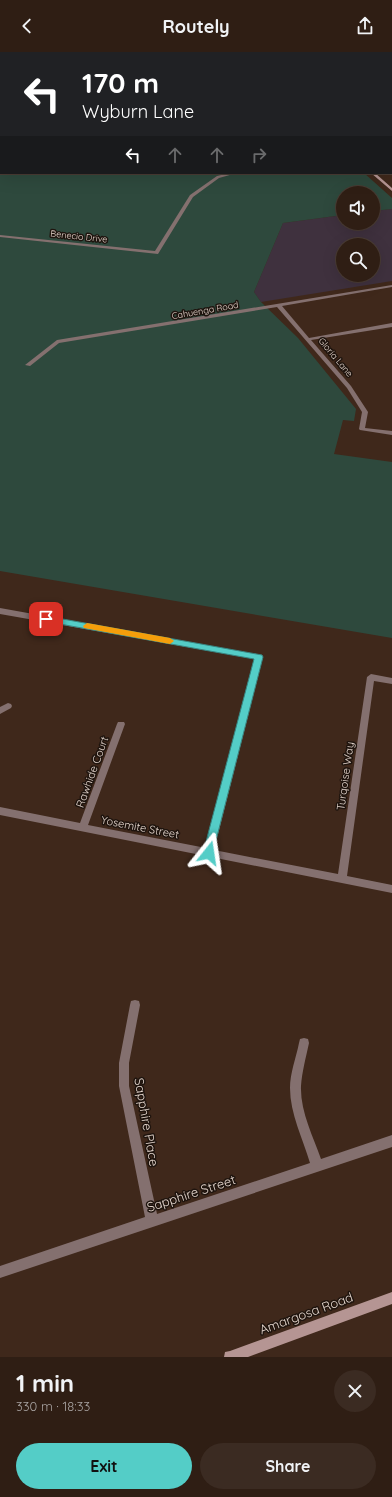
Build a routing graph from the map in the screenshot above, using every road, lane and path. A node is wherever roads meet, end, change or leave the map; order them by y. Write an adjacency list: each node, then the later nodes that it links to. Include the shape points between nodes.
1 (231, 174): 4 (street, Benecio Drive, via 218,177 191,196 156,253)
2 (374, 174): 3 (main road)
3 (392, 190)
4 (0, 236)
5 (392, 286): 6 (street, Cahuenga Road)
6 (278, 305): 8 (street, Gloria Lane); 9 (street, Cahuenga Road, via 57,342)
7 (392, 325): 8 (street)
8 (310, 339): 10 (street, Gloria Lane, via 360,403 365,412 362,429)
9 (28, 365)
10 (392, 432)
11 (0, 610): 18 (street, via 259,657)
12 (392, 681): 19 (street, Turqoise Way, via 371,677)
13 (8, 706): 14 (street)
14 (0, 711)
15 (121, 724): 17 (street, Rawhide Court)
16 (0, 811): 17 (street, Yosemite Street)
17 (83, 827): 18 (street, Yosemite Street)
18 (209, 853): 19 (street, Yosemite Street)
19 (342, 879): 20 (street, Yosemite Street)
20 (392, 889)
21 (135, 1005): 25 (street, Sapphire Place, via 124,1063 124,1086)
22 (304, 1043): 24 (street, via 296,1077 296,1094)
23 (392, 1141): 24 (street, Sapphire Street)
24 (317, 1166): 25 (street, Sapphire Street)
25 (152, 1220): 26 (street, Sapphire Street)
26 (0, 1272)
27 (392, 1298): 28 (main road, Amargosa Road)
28 (230, 1357)

